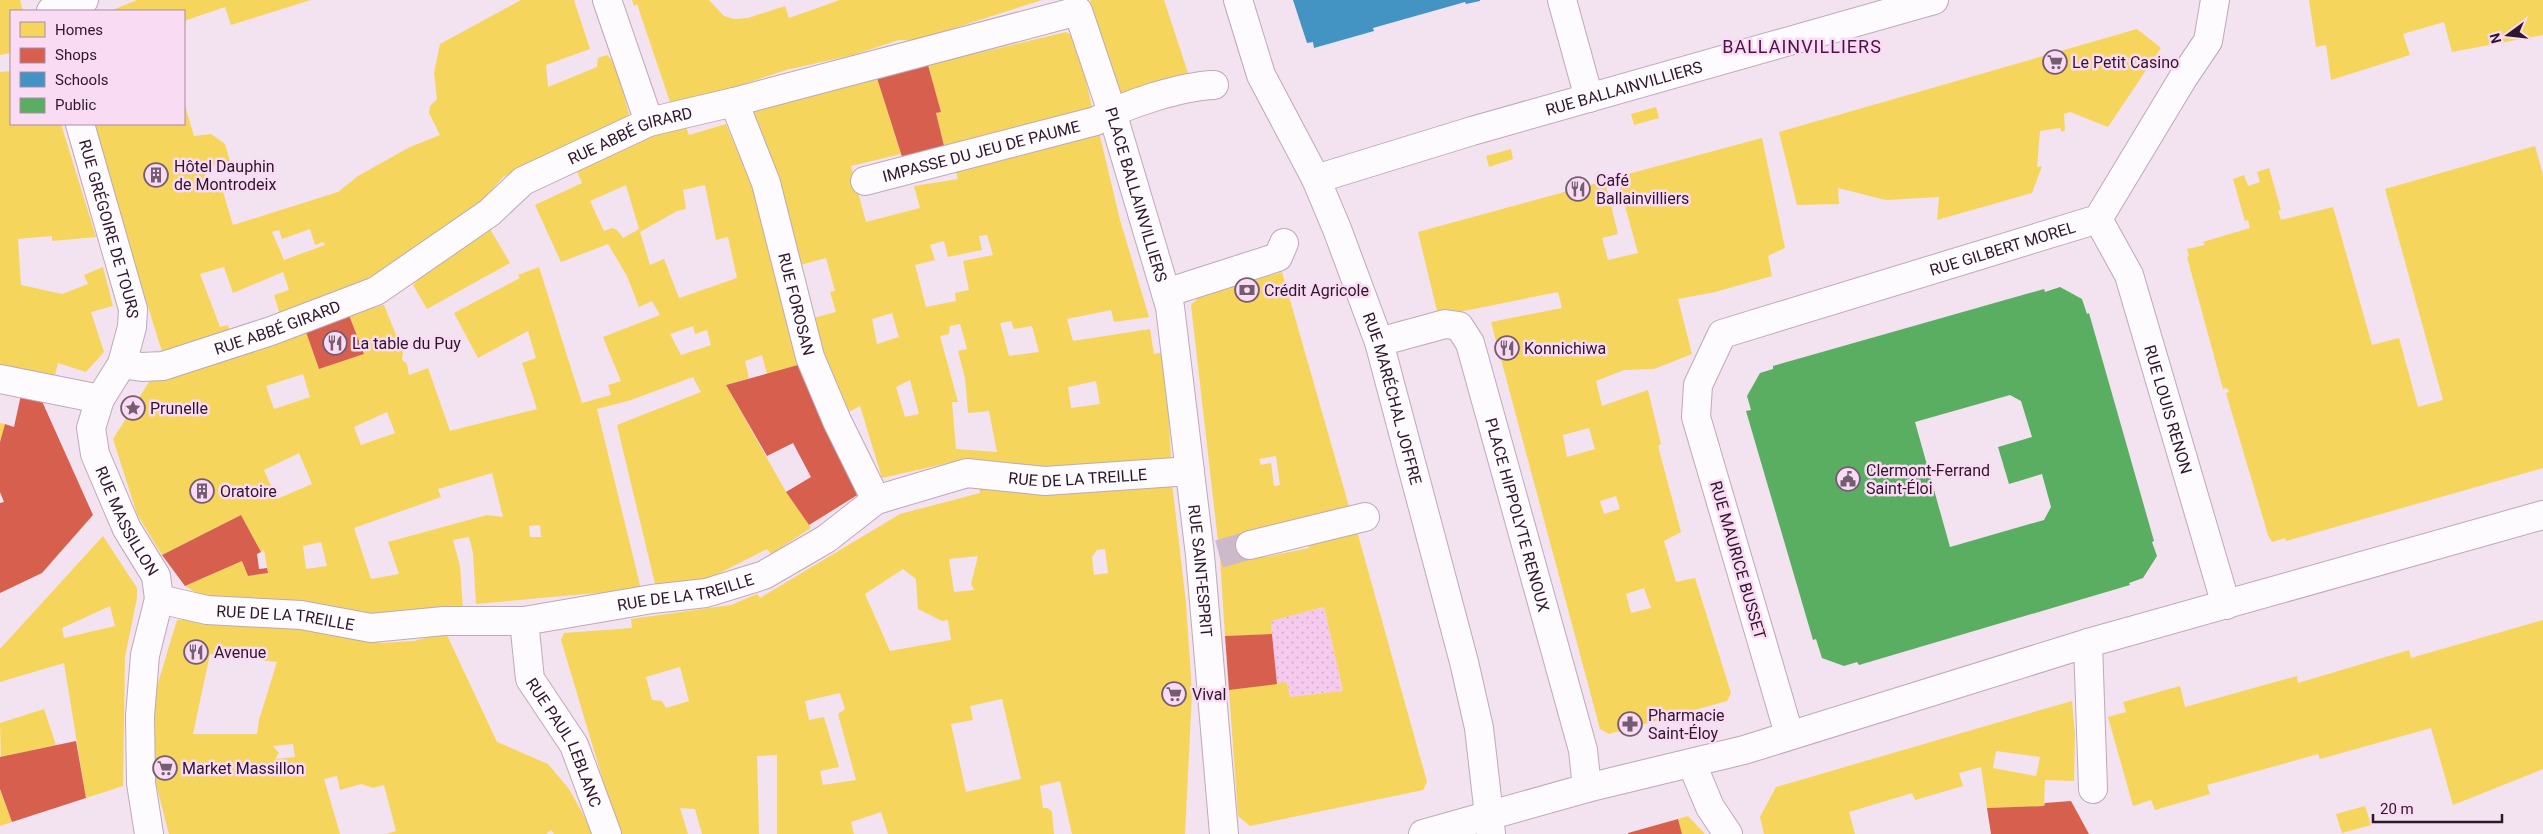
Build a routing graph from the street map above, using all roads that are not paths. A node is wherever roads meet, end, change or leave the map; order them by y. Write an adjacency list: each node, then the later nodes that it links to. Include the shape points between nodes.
1 (84, 0): 7 (street)
2 (607, 0): 12 (street)
3 (1238, 0): 14 (street, RUE MARÉCHAL JOFFRE, via 1261,75)
4 (1562, 0): 9 (street)
5 (1934, 0): 9 (street, RUE BALLAINVILLIERS)
6 (2215, 0): 16 (street, RUE GILBERT MOREL, via 2208,41)
7 (54, 10)
8 (1214, 85): 11 (street, PLACE BALLAINVILLIERS, via 1196,86)
9 (1589, 98): 14 (street, RUE BALLAINVILLIERS)
10 (734, 102): 11 (street, RUE ABBÉ GIRARD, via 1078,11); 12 (street, RUE ABBÉ GIRARD); 25 (street, RUE FOROSAN, via 766,183 810,357)
11 (1106, 113): 15 (street, IMPASSE DU JEU DE PAUME); 18 (street, PLACE BALLAINVILLIERS)
12 (649, 122): 20 (street, RUE ABBÉ GIRARD, via 523,181 489,213 376,291 271,331 163,366)
13 (80, 125): 20 (street, RUE GRÉGOIRE DE TOURS, via 129,289 132,327)
14 (1316, 179): 19 (street, RUE MARÉCHAL JOFFRE)
15 (865, 181)
16 (2098, 219): 22 (street, RUE GILBERT MOREL, via 1722,334); 30 (street, RUE LOUIS RENON, via 2129,275)
17 (1284, 243): 18 (street, PLACE BALLAINVILLIERS, via 1278,257)
18 (1168, 300): 24 (street, RUE SAINT-ESPRIT)
19 (1379, 342): 35 (street, PLACE HIPPOLYTE RENOUX, via 1445,324 1459,326 1470,343 1583,750); 37 (street, RUE MARÉCHAL JOFFRE, via 1464,662 1479,728)
20 (122, 364): 23 (street, RUE MASSILLON)
21 (0, 378): 23 (street)
22 (1698, 385): 33 (street, RUE MAURICE BUSSET, via 1696,417)
23 (100, 400): 29 (street, RUE MASSILLON, via 91,428 95,454 127,529 156,576)
24 (1190, 471): 25 (street, RUE DE LA TREILLE, via 1045,481 967,473); 40 (street, RUE SAINT-ESPRIT, via 1210,555)
25 (876, 500): 31 (street, RUE DE LA TREILLE, via 826,539 764,575 706,593)
26 (2543, 515): 30 (street)
27 (1366, 517): 28 (street)
28 (1250, 545)
29 (159, 599): 31 (street, RUE DE LA TREILLE, via 207,610 301,615 371,628 444,621); 38 (street, RUE MASSILLON, via 145,655 140,716 141,783)
30 (2226, 606): 32 (street)
31 (524, 621): 39 (street, RUE PAUL LEBLANC, via 530,678 574,745)
32 (2088, 643): 33 (street); 36 (street)
33 (1788, 734): 34 (street)
34 (1692, 764): 35 (street); 42 (street, via 1710,807)
35 (1587, 788): 37 (street)
36 (2093, 790)
37 (1490, 825): 41 (street)
38 (149, 834)
39 (607, 834)
40 (1224, 834)
41 (1423, 834)
42 (1728, 834)

